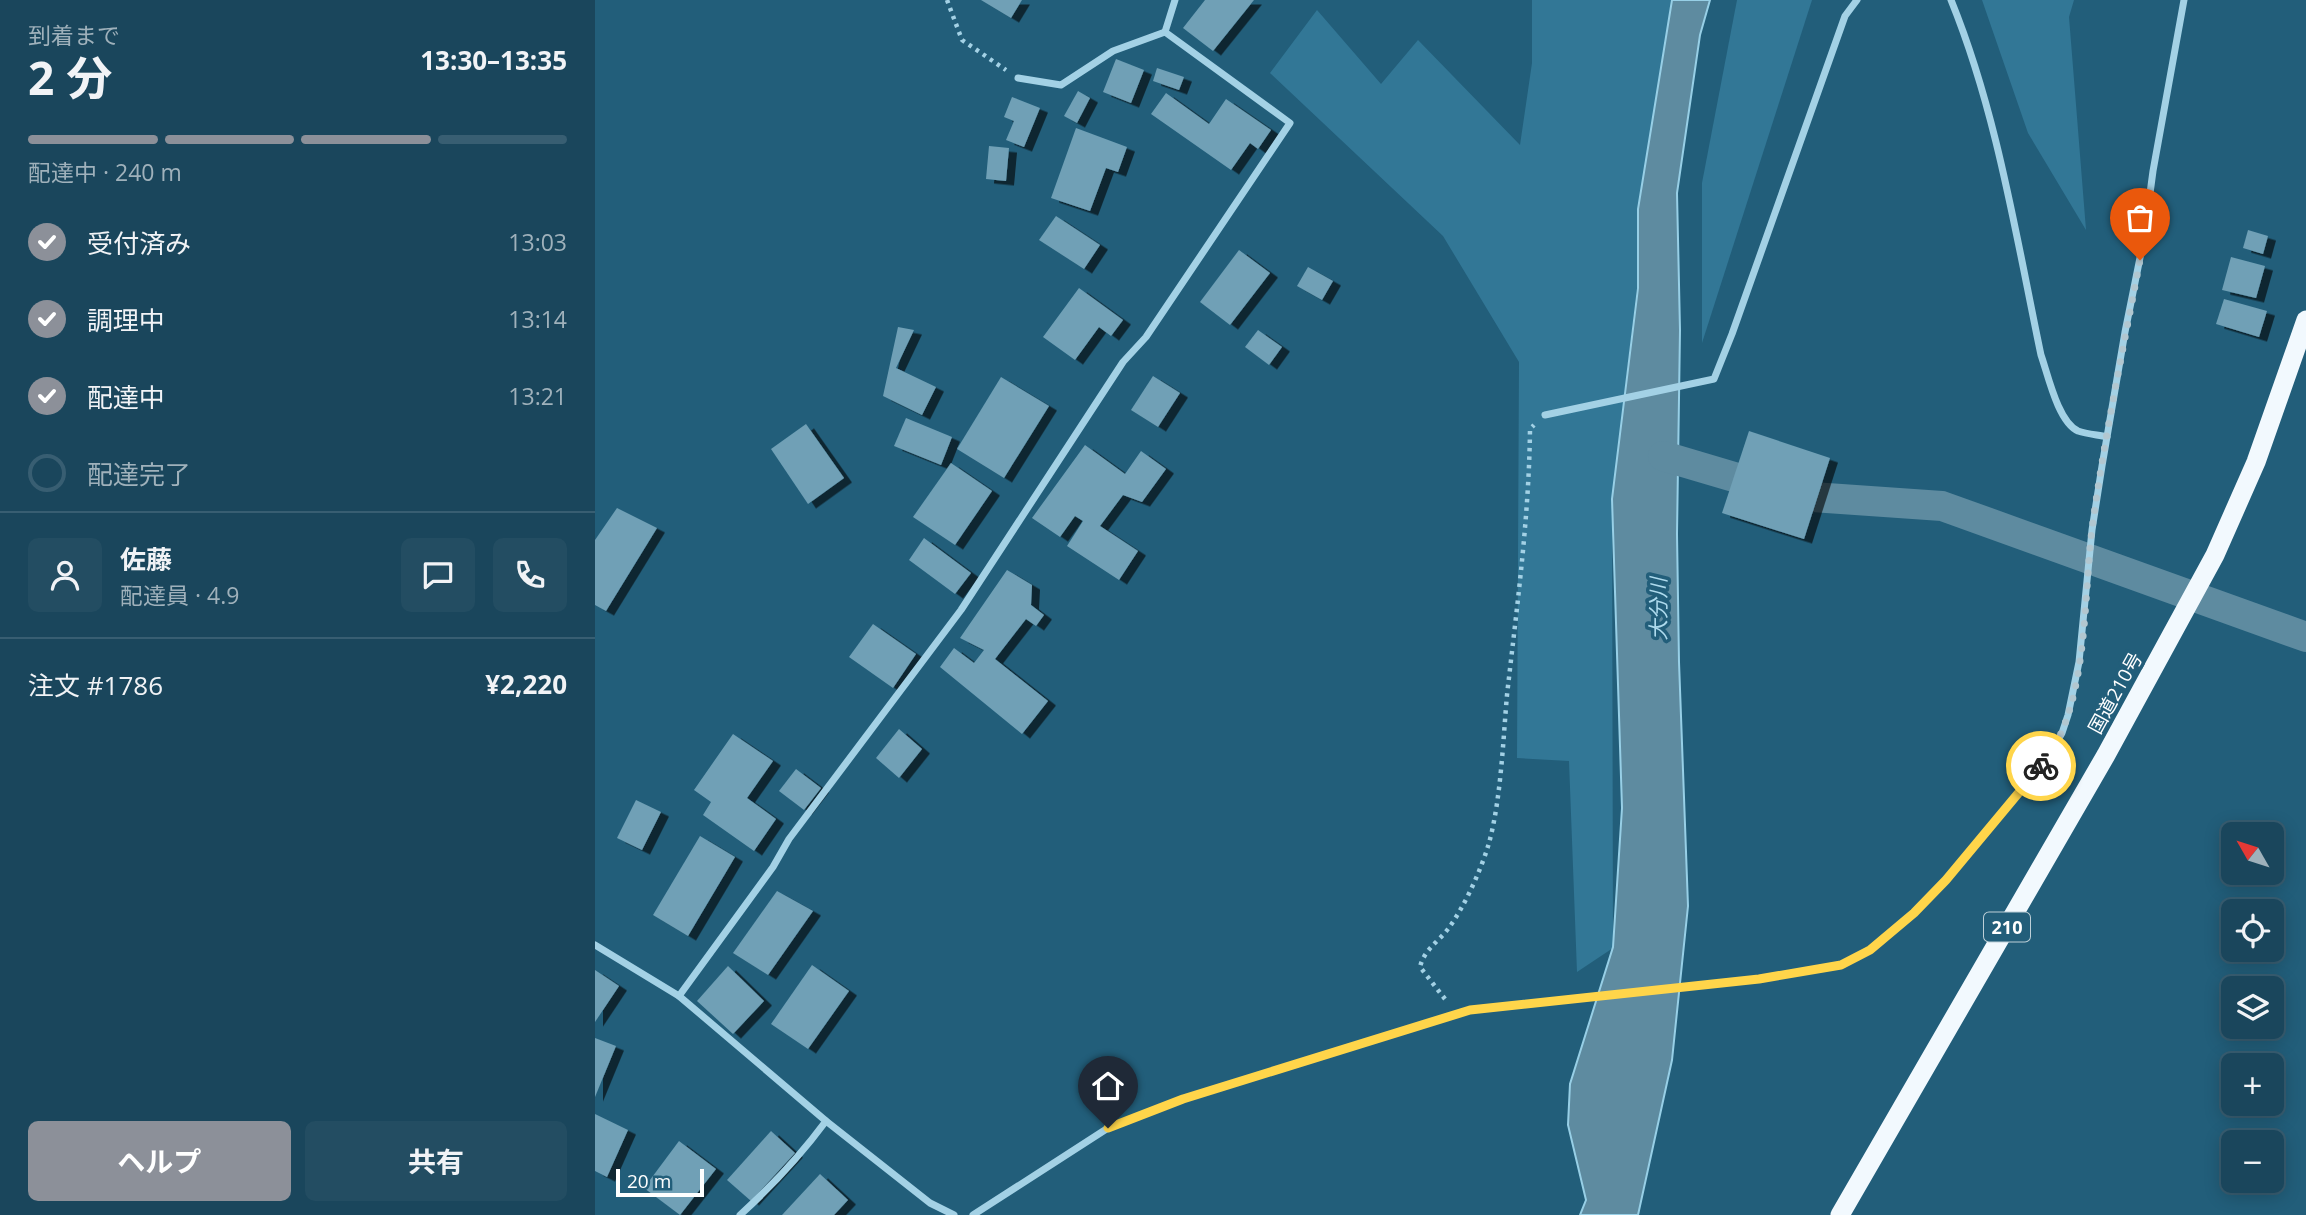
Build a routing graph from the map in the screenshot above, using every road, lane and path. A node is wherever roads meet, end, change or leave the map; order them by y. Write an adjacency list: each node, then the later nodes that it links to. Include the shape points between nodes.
1 (947, 0): 7 (path, via 962,40)
2 (1175, 0): 6 (street)
3 (1857, 0): 9 (street, via 1846,16 1714,379)
4 (1951, 0): 10 (street, via 1969,43 1989,120 2052,389 2059,408 2077,431)
5 (2184, 0): 10 (street)
6 (1165, 32): 7 (street, via 1113,51 1061,85); 12 (street, via 1290,123 1146,337 1123,362 961,610 789,839)
7 (1018, 78)
8 (2306, 320): 18 (highway, 国道210号 / 210, via 2256,462 2215,555 2106,755)
9 (1545, 415): 13 (path, via 1530,429 1519,583 1489,843 1467,898 1448,930 1422,957 1420,967)
10 (2107, 437): 13 (street, via 2079,662 2068,715 2055,747 1914,913 1870,950 1841,965 1759,979)
11 (595, 945): 12 (street)
12 (679, 996): 14 (street)
13 (1456, 1014): 17 (street, via 1130,1118)
14 (826, 1121): 15 (street, via 778,1181); 16 (street, via 930,1203)
15 (740, 1215)
16 (954, 1215)
17 (973, 1215)
18 (1840, 1215)

